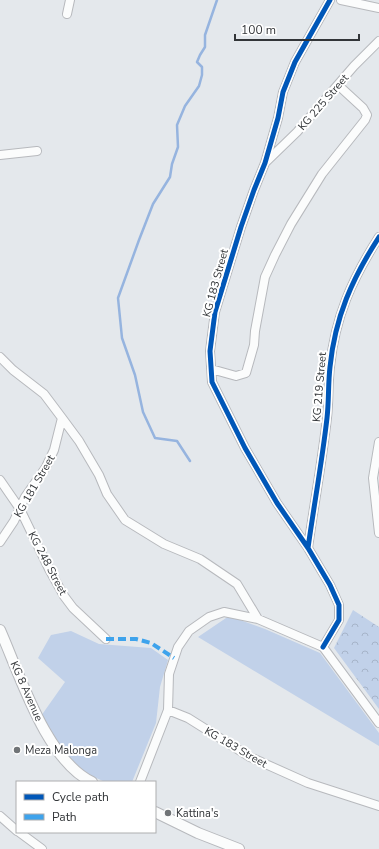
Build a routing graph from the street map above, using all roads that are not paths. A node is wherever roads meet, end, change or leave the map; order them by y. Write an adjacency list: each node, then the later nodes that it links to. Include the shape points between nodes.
1 (70, 0): 5 (street)
2 (330, 0): 10 (street, KG 183 Street, via 295,62 283,92)
3 (341, 0): 4 (street)
4 (379, 8)
5 (67, 14)
6 (379, 41): 7 (street, KG 225 Street)
7 (338, 85): 10 (street, KG 225 Street, via 297,132); 13 (street, via 363,108 367,115 365,120 322,174 275,255 265,278 254,345 246,373 236,376)
8 (37, 151): 9 (street)
9 (0, 155)
10 (265, 163): 13 (street, KG 183 Street, via 241,227 216,312)
11 (379, 237): 20 (street, KG 219 Street, via 346,296 335,332 327,418)
12 (0, 357): 14 (street, via 44,394)
13 (210, 368): 20 (street, KG 183 Street, via 212,382 245,448 277,503)
14 (62, 418): 17 (street, KG 181 Street, via 54,450); 21 (street, via 79,441 107,494 125,520 164,544 200,559 237,584)
15 (379, 442): 18 (street, via 373,478)
16 (0, 480): 17 (street, KG 248 Street)
17 (20, 509): 19 (street, KG 181 Street); 23 (street, KG 248 Street, via 64,596)
18 (379, 533)
19 (0, 542)
20 (308, 548): 24 (street, KG 183 Street, via 339,605 339,620)
21 (258, 619): 24 (street); 25 (street, via 224,612 189,631 178,647 169,674)
22 (0, 630): 27 (street, KG 8 Avenue, via 33,710 58,752)
23 (106, 639)
24 (323, 647): 26 (street)
25 (168, 710): 28 (street); 29 (street, KG 183 Street, via 188,718 250,757 308,783)
26 (379, 724)
27 (91, 781)
28 (140, 781)
29 (379, 806)
30 (156, 812): 35 (street)
31 (0, 816): 32 (street)
32 (16, 829)
33 (21, 833): 34 (street)
34 (42, 849)
35 (239, 849)

